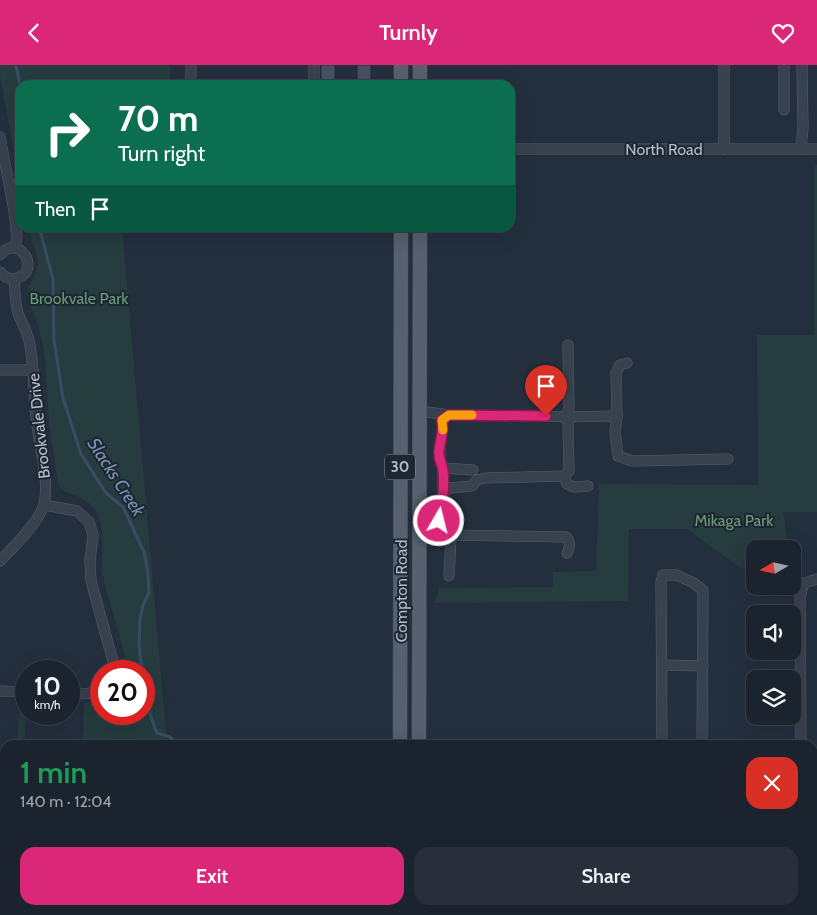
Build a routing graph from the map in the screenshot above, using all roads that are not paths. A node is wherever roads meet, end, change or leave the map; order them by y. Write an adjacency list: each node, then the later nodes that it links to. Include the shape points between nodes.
1 (191, 65): 8 (street)
2 (314, 65): 9 (street)
3 (401, 65): 10 (main road)
4 (420, 65): 11 (main road)
5 (724, 65): 15 (street)
6 (784, 65): 12 (street)
7 (802, 65): 16 (street)
8 (191, 80)
9 (314, 80)
10 (401, 80)
11 (420, 80)
12 (784, 110)
13 (0, 137): 18 (street)
14 (515, 149): 15 (street, North Road)
15 (724, 149): 16 (street, North Road)
16 (801, 149): 17 (street, North Road)
17 (817, 149)
18 (2, 160): 19 (street)
19 (15, 220)
20 (16, 232): 23 (street)
21 (401, 232): 53 (main road, Compton Road / 30)
22 (420, 232): 31 (main road, Compton Road / 30)
23 (14, 248): 24 (street, via 4,250); 26 (street, via 20,249 28,261 23,275)
24 (0, 255)
25 (0, 272): 26 (street)
26 (14, 279): 30 (street, Brookvale Drive, via 18,312 27,333)
27 (568, 345): 34 (street, via 569,411)
28 (627, 363): 33 (street, via 620,365 616,373)
29 (0, 370): 30 (street)
30 (33, 370): 41 (street, Brookvale Drive, via 45,482)
31 (419, 411): 32 (street); 42 (main road, Compton Road / 30)
32 (449, 415): 34 (street); 36 (street, via 442,420 444,429 439,451)
33 (617, 416): 34 (street); 35 (street, via 618,456 632,461)
34 (564, 417): 38 (street, via 568,422 569,471)
35 (728, 459)
36 (443, 468): 37 (street); 40 (street)
37 (474, 469)
38 (564, 476): 39 (street, via 567,484 574,487); 40 (street, via 478,480 472,486)
39 (588, 486)
40 (443, 492): 42 (street, via 439,521)
41 (44, 505): 45 (street, via 36,520); 48 (street, via 77,511 89,522 93,535 91,581)
42 (425, 525): 43 (street, via 447,531); 54 (main road, Compton Road / 30)
43 (449, 535): 44 (street, via 566,537 570,548); 46 (street)
44 (567, 553)
45 (0, 561)
46 (449, 576)
47 (817, 579): 57 (street, via 804,583 800,597)
48 (113, 660)
49 (662, 665): 50 (street); 50 (street, via 661,582 663,575 676,575 704,591); 55 (street)
50 (703, 666): 56 (street)
51 (0, 691): 52 (street)
52 (15, 692)
53 (400, 740)
54 (419, 740)
55 (662, 740)
56 (702, 740)
57 (801, 740)

